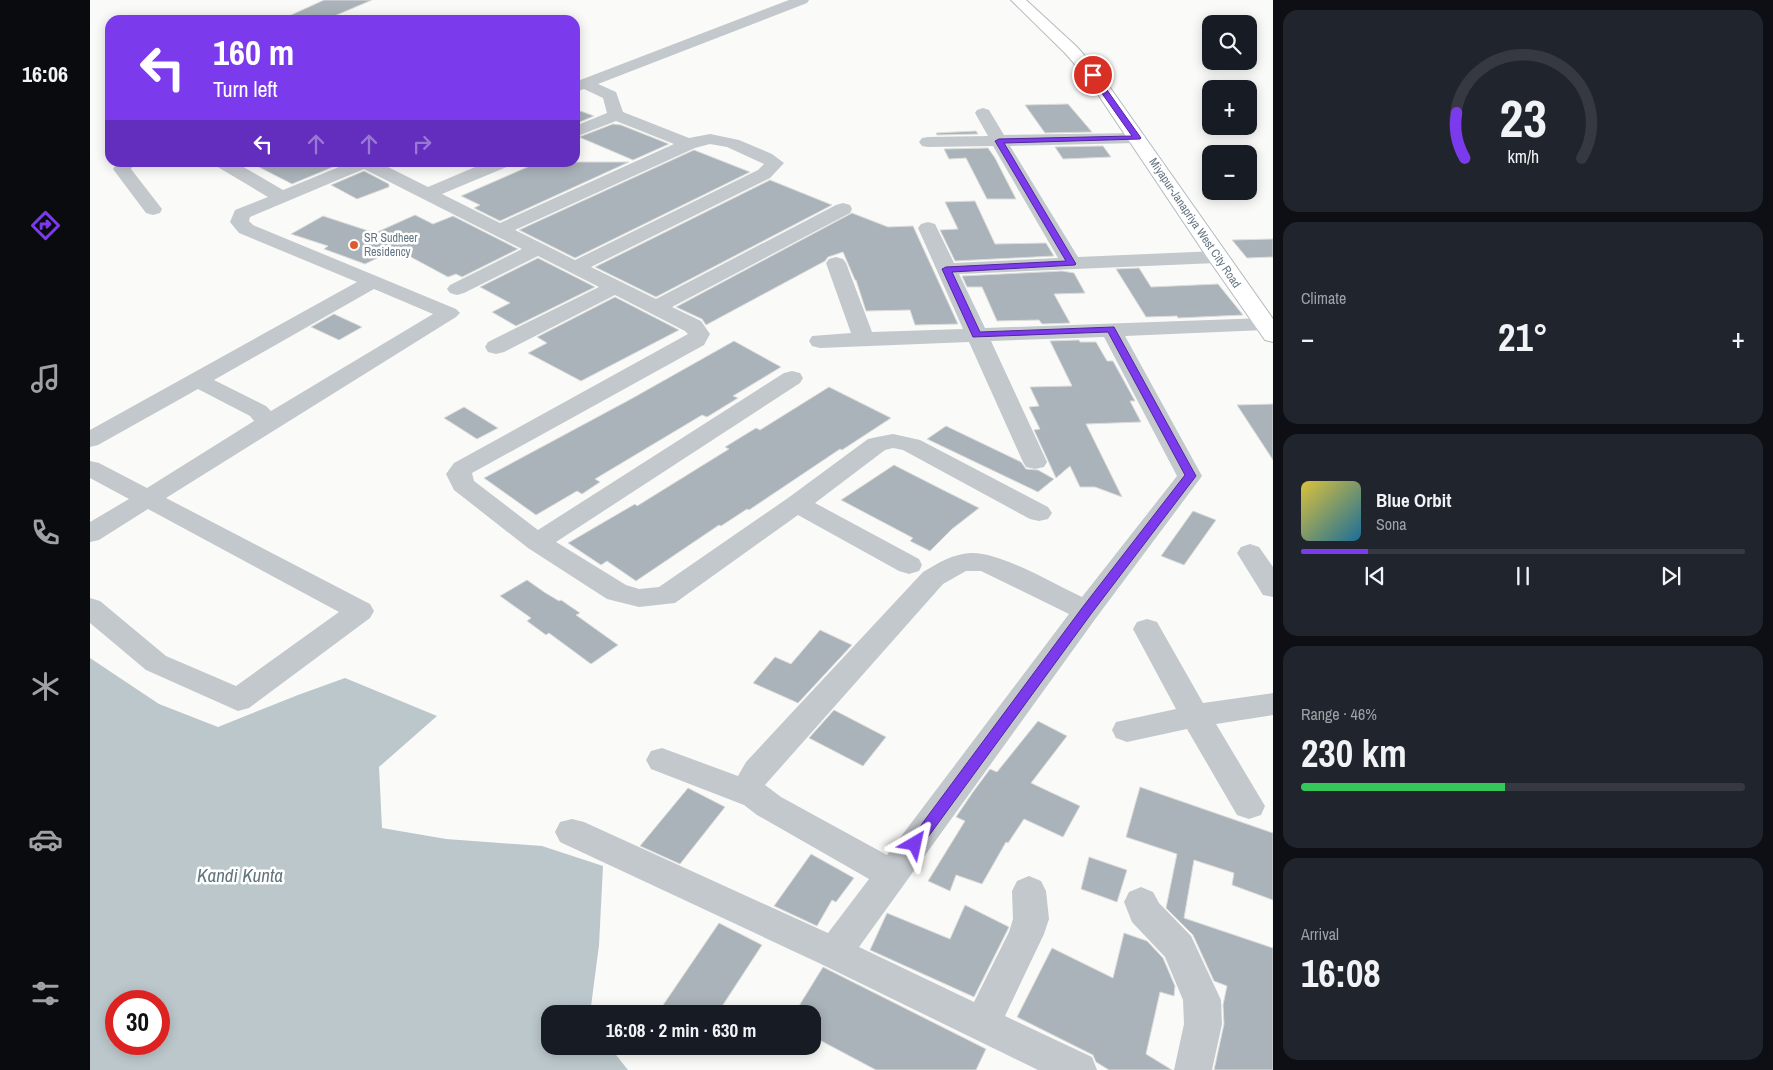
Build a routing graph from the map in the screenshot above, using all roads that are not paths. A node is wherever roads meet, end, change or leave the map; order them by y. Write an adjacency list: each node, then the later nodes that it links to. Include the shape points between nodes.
1 (785, 0): 4 (street)
2 (802, 0): 5 (street)
3 (1018, 0): 10 (street, Miyapur-Janapriya West City Road, via 1093,75)
4 (580, 83)
5 (580, 83)
6 (580, 85): 8 (street, via 610,95)
7 (983, 113): 11 (street)
8 (616, 115): 9 (street); 13 (street)
9 (580, 130)
10 (1137, 138): 11 (street); 26 (street, Miyapur-Janapriya West City Road)
11 (999, 141): 12 (street); 28 (street)
12 (928, 142)
13 (689, 144): 24 (street); 29 (street, via 698,140 722,141 756,152 776,163 764,174)
14 (124, 167): 21 (street, via 122,169)
15 (230, 167): 20 (street)
16 (363, 167): 20 (street)
17 (377, 167): 19 (street)
18 (491, 167): 19 (street)
19 (427, 194): 24 (street)
20 (281, 197): 31 (street, via 242,214 239,222 246,229)
21 (153, 209)
22 (843, 209): 34 (street)
23 (928, 228): 30 (street)
24 (499, 230): 25 (street)
25 (537, 249): 29 (street); 33 (street)
26 (1217, 257): 28 (street); 36 (street, Miyapur-Janapriya West City Road)
27 (836, 263): 38 (street)
28 (1072, 264): 30 (street)
29 (574, 268): 32 (street)
30 (946, 269): 37 (street)
31 (372, 282): 42 (street); 43 (street, via 449,313)
32 (614, 288): 34 (street); 40 (street)
33 (457, 289)
34 (655, 308): 51 (street, via 693,326 699,334 696,340 463,468 458,474 463,485)
35 (1111, 329): 36 (street); 37 (street); 56 (street, via 1190,476)
36 (1269, 329)
37 (977, 335): 38 (street); 45 (street)
38 (864, 339): 39 (street)
39 (820, 341)
40 (496, 347)
41 (792, 378): 51 (street)
42 (198, 380): 43 (street, via 258,411 266,420); 44 (street)
43 (262, 427): 47 (street)
44 (90, 440)
45 (1035, 462)
46 (90, 468): 47 (street)
47 (148, 498): 50 (street); 55 (street, via 360,611 238,700 156,663)
48 (797, 504): 49 (street, via 877,444 894,441 911,445); 51 (street, via 664,596 638,598 617,592); 53 (street)
49 (1039, 513)
50 (90, 534)
51 (537, 542)
52 (1250, 553): 54 (street)
53 (909, 565)
54 (1273, 588)
55 (90, 608)
56 (1086, 611): 62 (street, via 987,564 958,563 933,578 757,772 748,784); 65 (street)
57 (1147, 629): 59 (street)
58 (1273, 704): 59 (street)
59 (1195, 716): 60 (street); 63 (street)
60 (1127, 730)
61 (662, 760): 62 (street)
62 (755, 796): 65 (street)
63 (1249, 806)
64 (572, 832): 68 (street)
65 (892, 875): 68 (street)
66 (1029, 891): 69 (street, via 1031,919 1026,934)
67 (1141, 902): 71 (street, via 1144,911 1178,947 1202,1000 1203,1024)
68 (834, 953): 69 (street)
69 (982, 1024): 70 (street)
70 (1078, 1070)
71 (1193, 1070)

